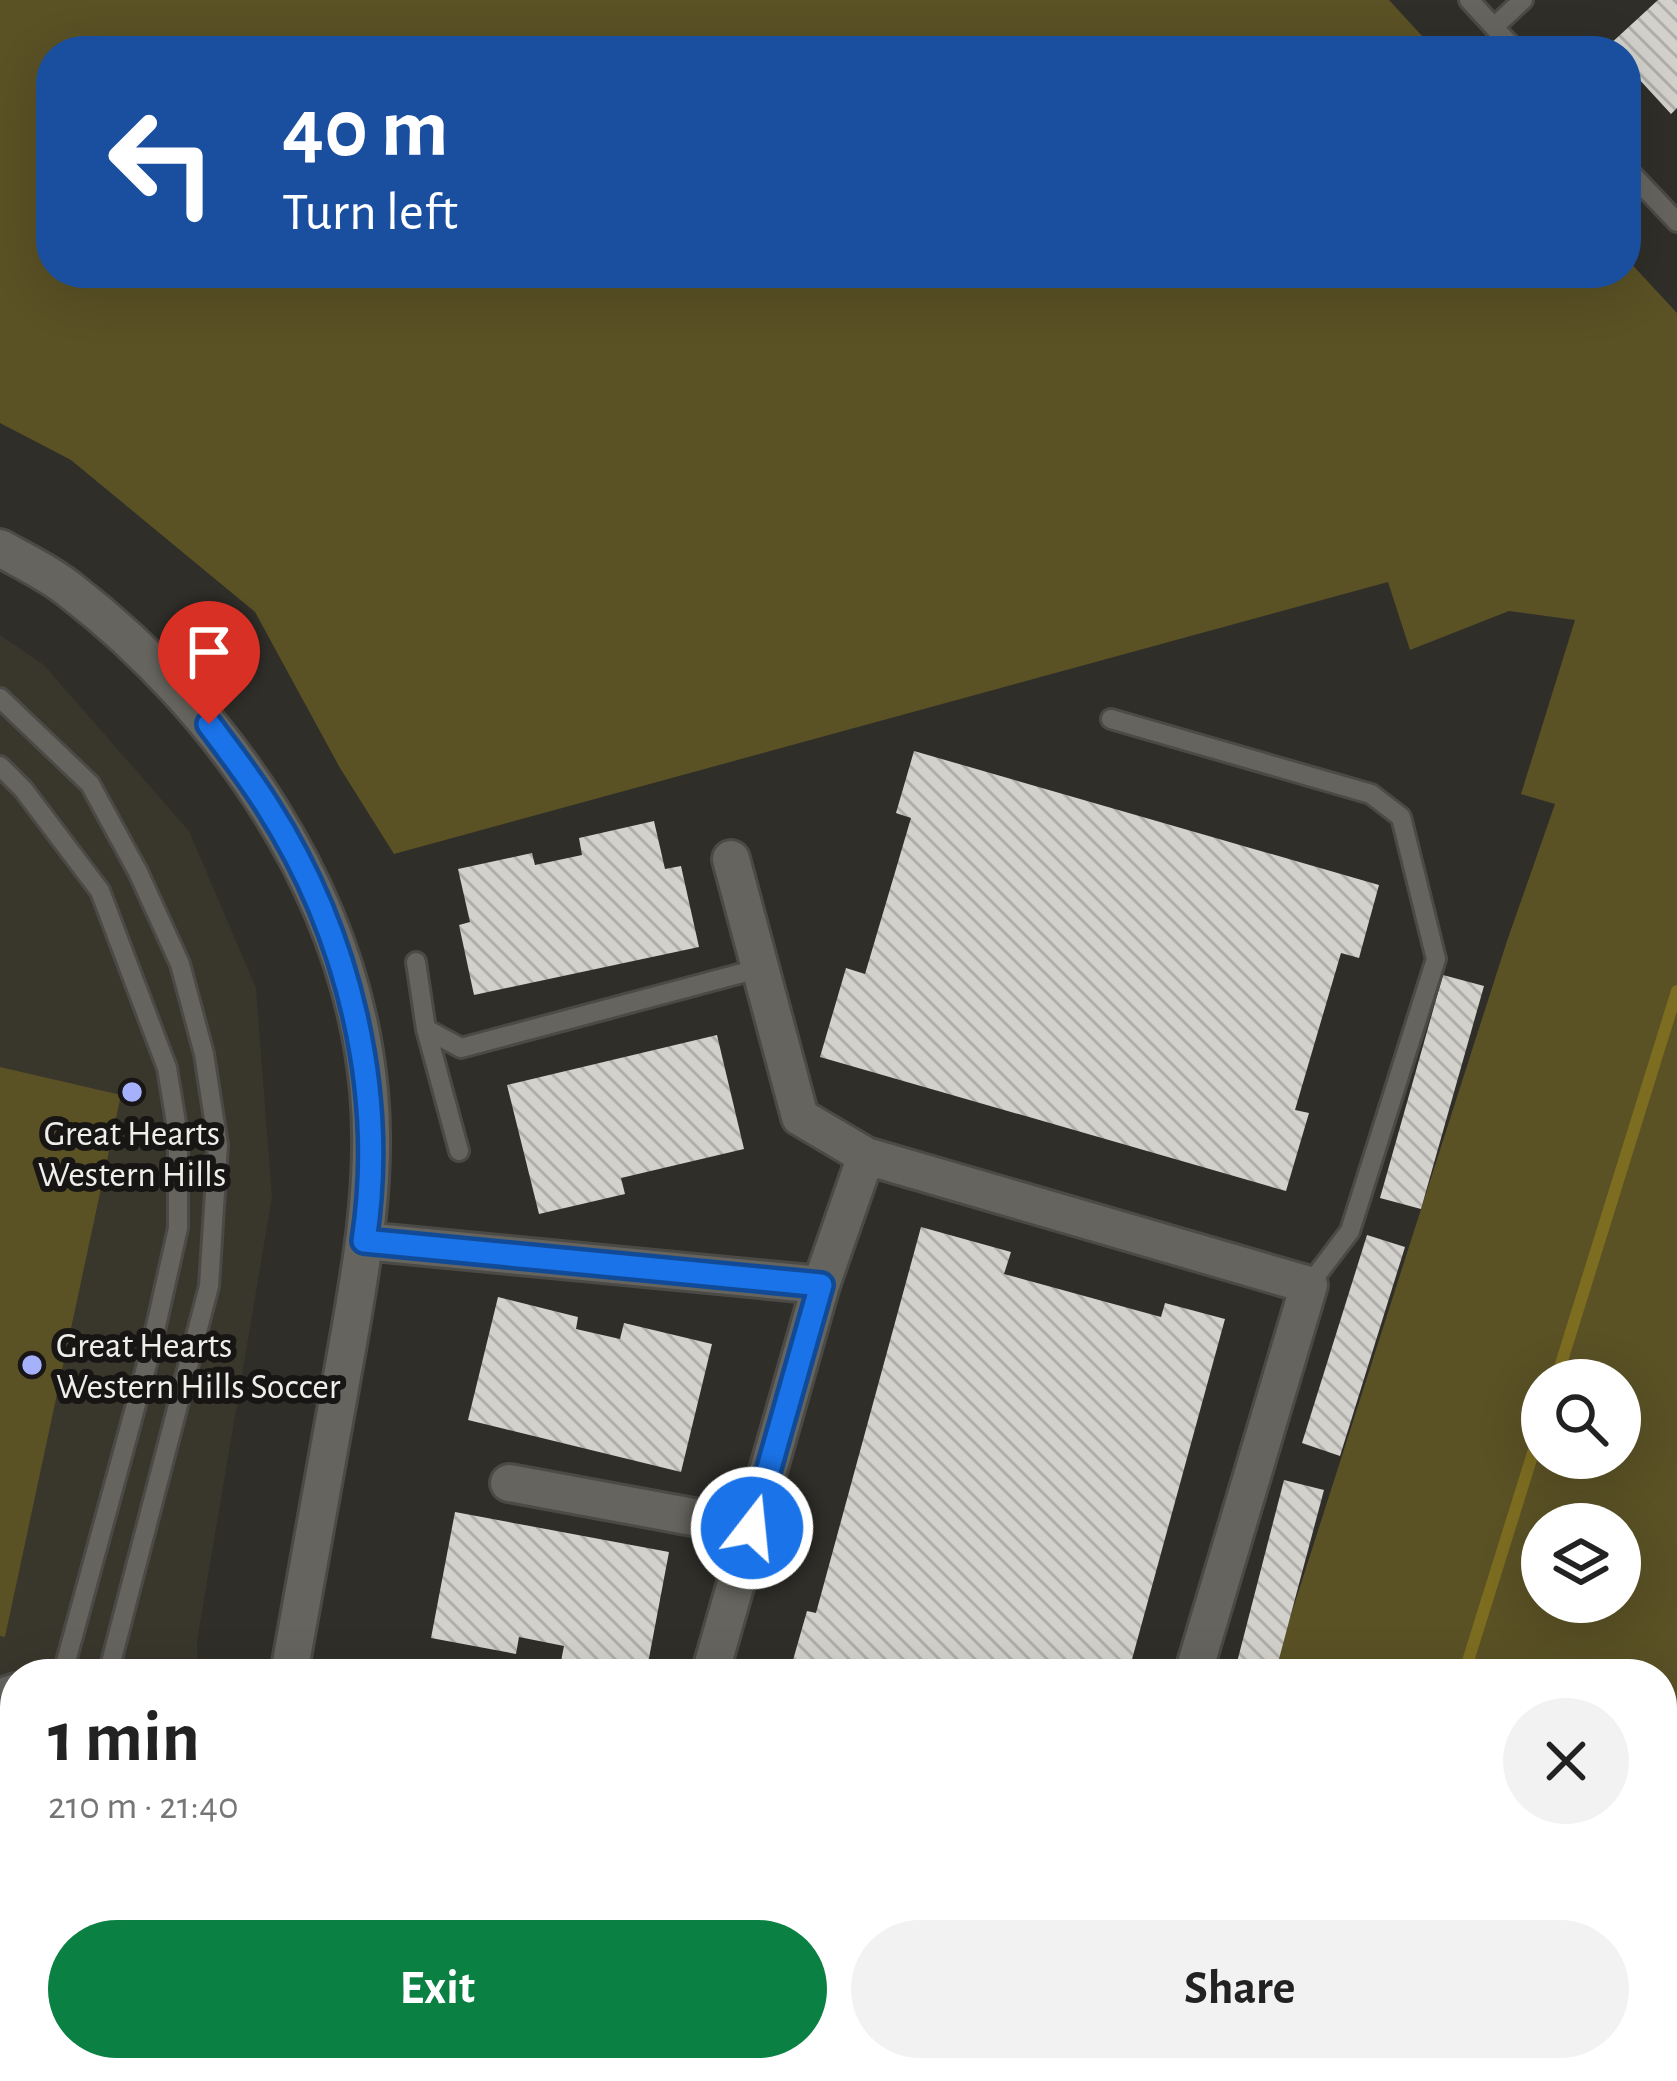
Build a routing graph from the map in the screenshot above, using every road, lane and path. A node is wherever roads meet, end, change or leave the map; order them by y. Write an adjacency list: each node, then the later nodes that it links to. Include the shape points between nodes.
1 (1468, 0): 3 (lane)
2 (1523, 0): 3 (lane)
3 (1493, 27): 4 (lane)
4 (1502, 36)
5 (1641, 184): 6 (lane)
6 (1677, 222)
7 (0, 548): 17 (street, via 68,588 141,652 209,724 270,809 316,899 351,996 369,1091)
8 (0, 698): 23 (lane, via 89,784 138,872 180,964 218,1145 209,1286)
9 (1112, 719): 19 (lane, via 1371,794 1401,817 1436,959 1349,1231)
10 (0, 766): 22 (lane, via 100,891 167,1068 178,1135 178,1228 150,1353)
11 (730, 860): 13 (street)
12 (416, 962): 14 (lane)
13 (761, 968): 14 (lane, via 461,1048); 16 (street, via 800,1117)
14 (426, 1029): 15 (lane)
15 (459, 1150)
16 (866, 1156): 18 (street); 19 (street)
17 (364, 1241): 18 (street); 24 (street)
18 (821, 1285): 21 (street)
19 (1309, 1285): 26 (street)
20 (509, 1483): 21 (street)
21 (752, 1528): 25 (street)
22 (59, 1659)
23 (112, 1659)
24 (292, 1659)
25 (714, 1659)
26 (1197, 1659)

